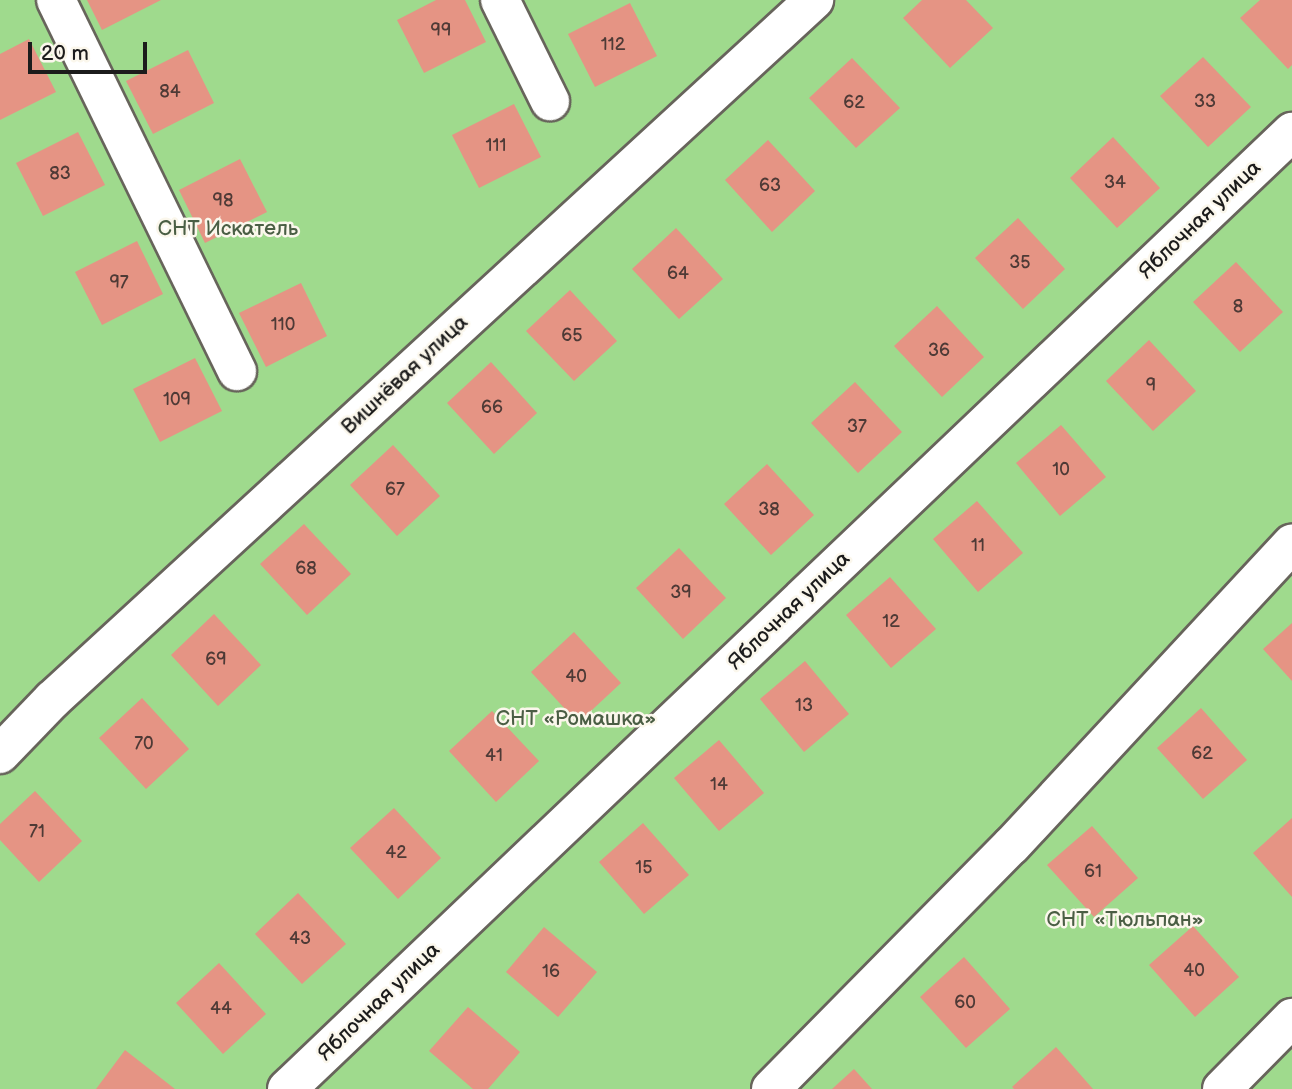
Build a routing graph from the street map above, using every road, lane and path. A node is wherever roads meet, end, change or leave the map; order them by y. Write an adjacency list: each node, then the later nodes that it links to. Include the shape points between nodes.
1 (56, 0): 6 (street)
2 (500, 0): 4 (street)
3 (814, 0): 8 (street, Вишнёвая улица, via 52,700)
4 (550, 101)
5 (1292, 132): 10 (street, Яблочная улица)
6 (237, 371)
7 (1292, 544): 11 (street, via 1011,846)
8 (0, 754)
9 (1292, 1018): 12 (street)
10 (287, 1089)
11 (771, 1089)
12 (1223, 1089)

